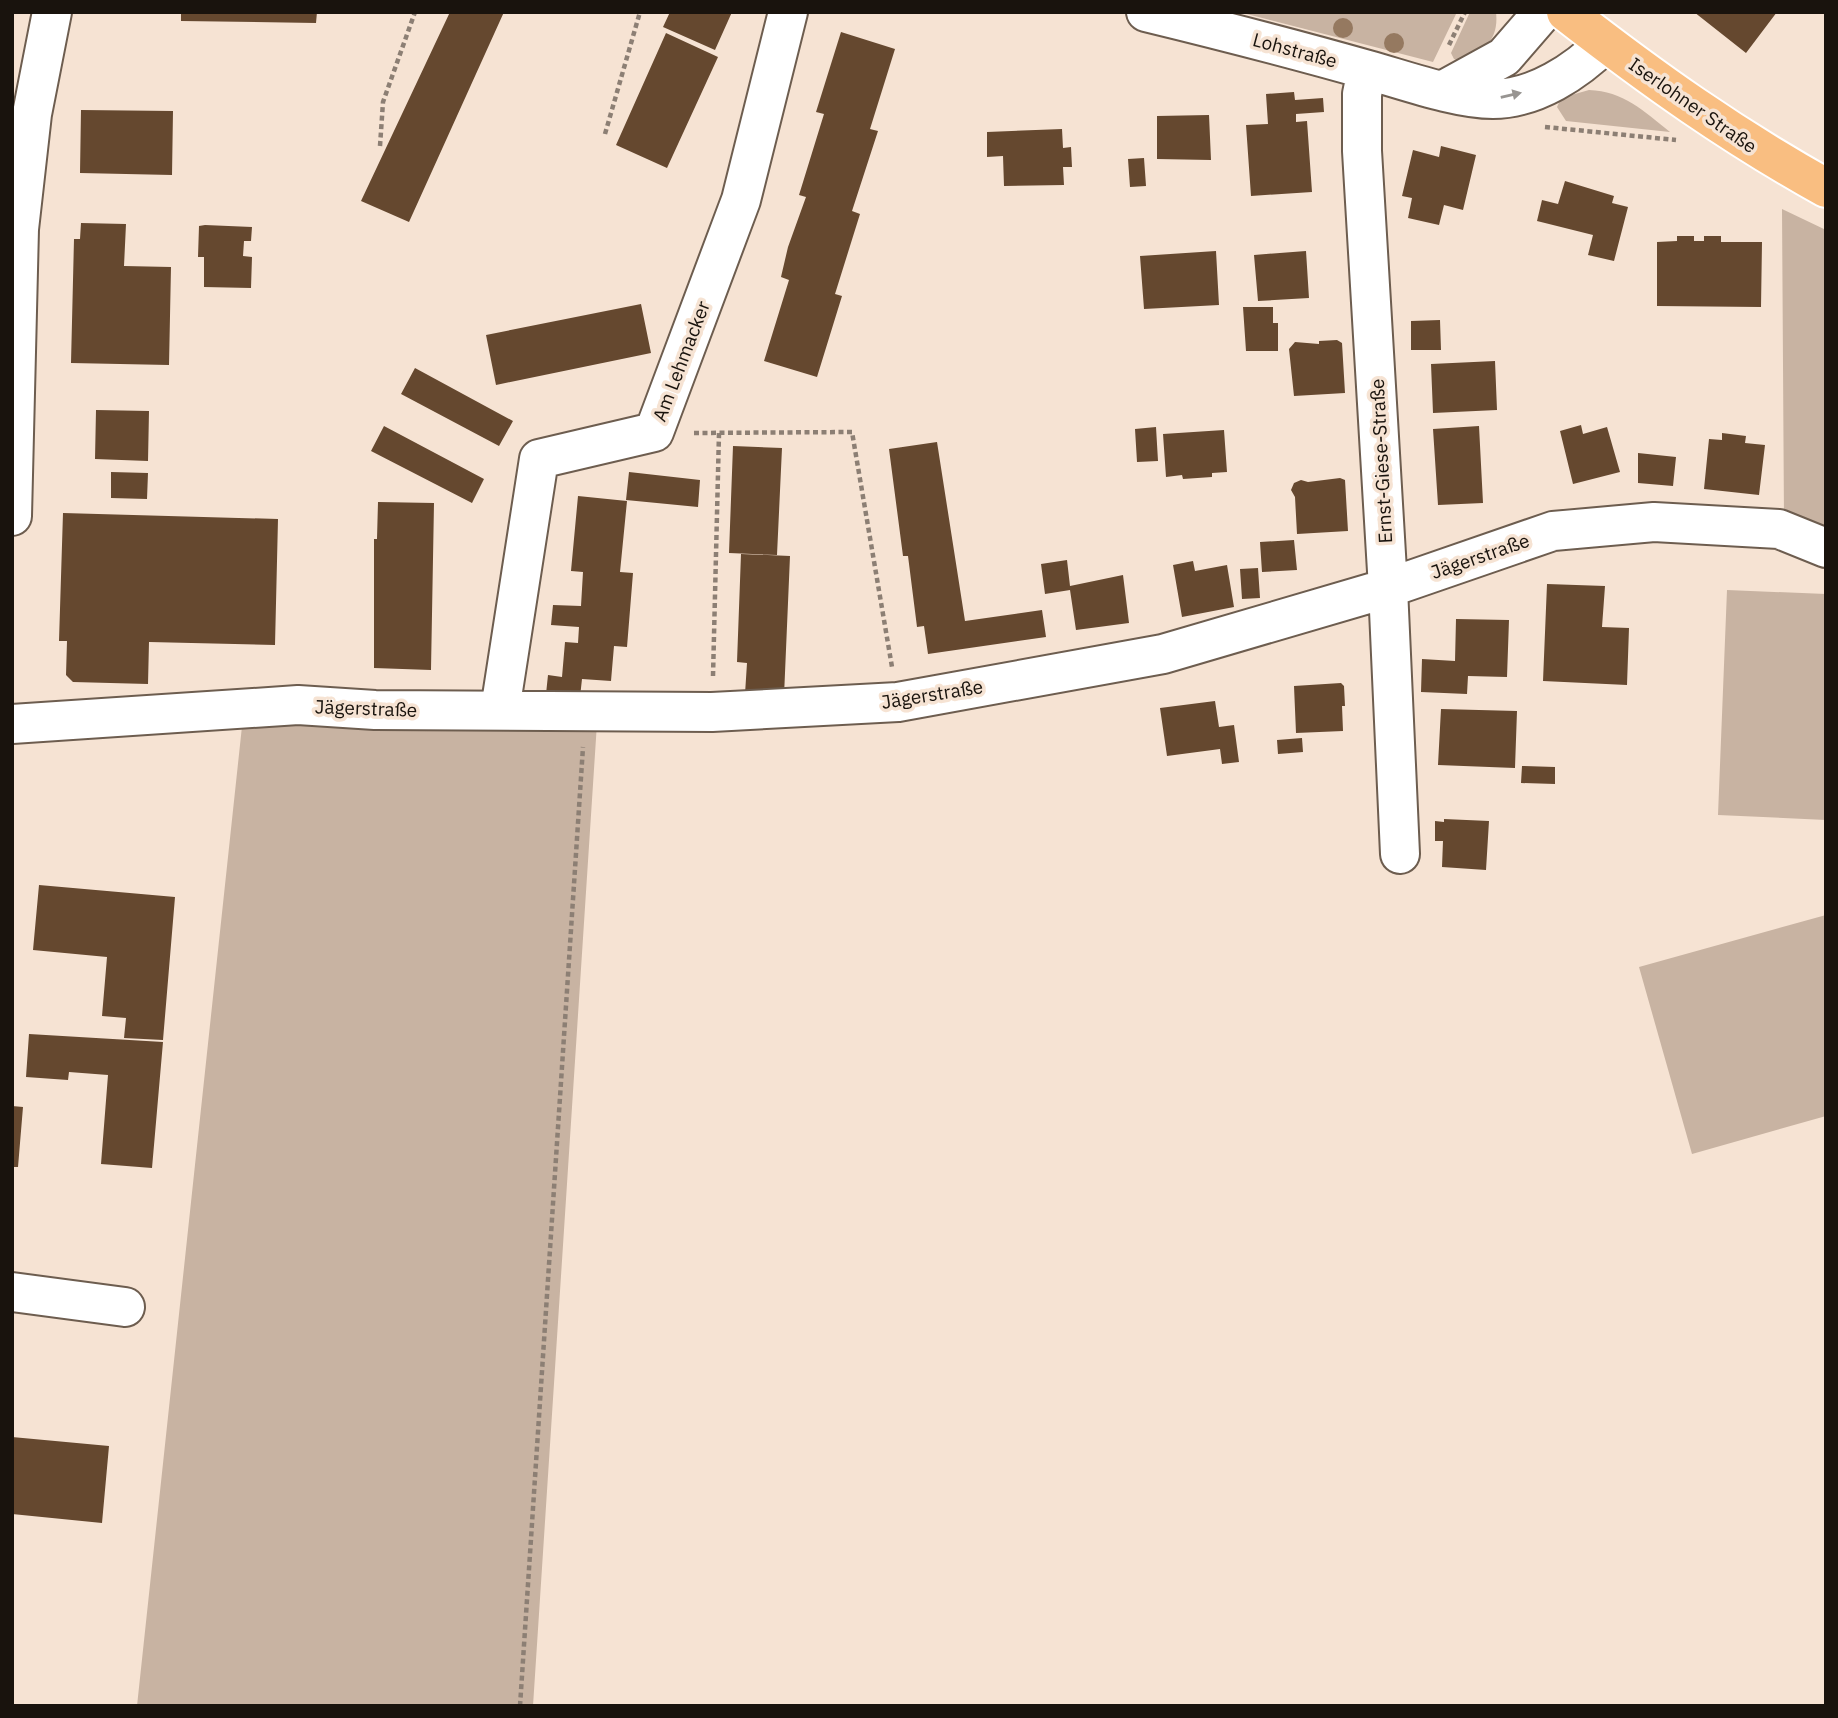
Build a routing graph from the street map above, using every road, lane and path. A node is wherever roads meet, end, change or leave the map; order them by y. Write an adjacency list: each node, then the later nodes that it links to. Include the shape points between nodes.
1 (51, 12): 17 (street, via 32,114)
2 (415, 12): 14 (path, via 383,102)
3 (640, 12): 12 (path)
4 (788, 12): 18 (street, Am Lehmacker, via 741,200)
5 (1146, 12): 9 (street, Lohstraße)
6 (1543, 12): 10 (street, via 1504,57)
7 (1566, 12): 8 (main road, Iserlohner Straße)
8 (1605, 43): 10 (street, Lohstraße, one-way to 8, via 1494,99 1535,90 1585,63); 16 (main road, Iserlohner Straße, via 1739,139)
9 (1367, 69): 10 (street, Lohstraße); 23 (street, Ernst-Giese-Straße, via 1362,151)
10 (1444, 90)
11 (1538, 127): 13 (path, via 1675,139)
12 (605, 134)
13 (1686, 145)
14 (380, 146)
15 (1826, 170): 16 (street)
16 (1825, 188)
17 (15, 303): 20 (street)
18 (654, 432): 19 (path); 25 (street, Am Lehmacker, via 539,459)
19 (719, 433): 24 (path, via 852,432); 27 (path)
20 (13, 486): 21 (street)
21 (12, 516)
22 (1826, 548): 23 (street, Jägerstraße, via 1765,528 1654,522 1553,531)
23 (1388, 588): 24 (street, Jägerstraße, via 1163,654); 29 (street, Ernst-Giese-Straße)
24 (898, 702): 27 (street, Jägerstraße)
25 (500, 710): 26 (street, Jägerstraße); 28 (street, Jägerstraße, via 298,705)
26 (585, 712): 27 (street, Jägerstraße); 32 (path)
27 (712, 712)
28 (12, 724)
29 (1400, 854)
30 (12, 1292): 31 (street)
31 (125, 1307)
32 (520, 1706)

